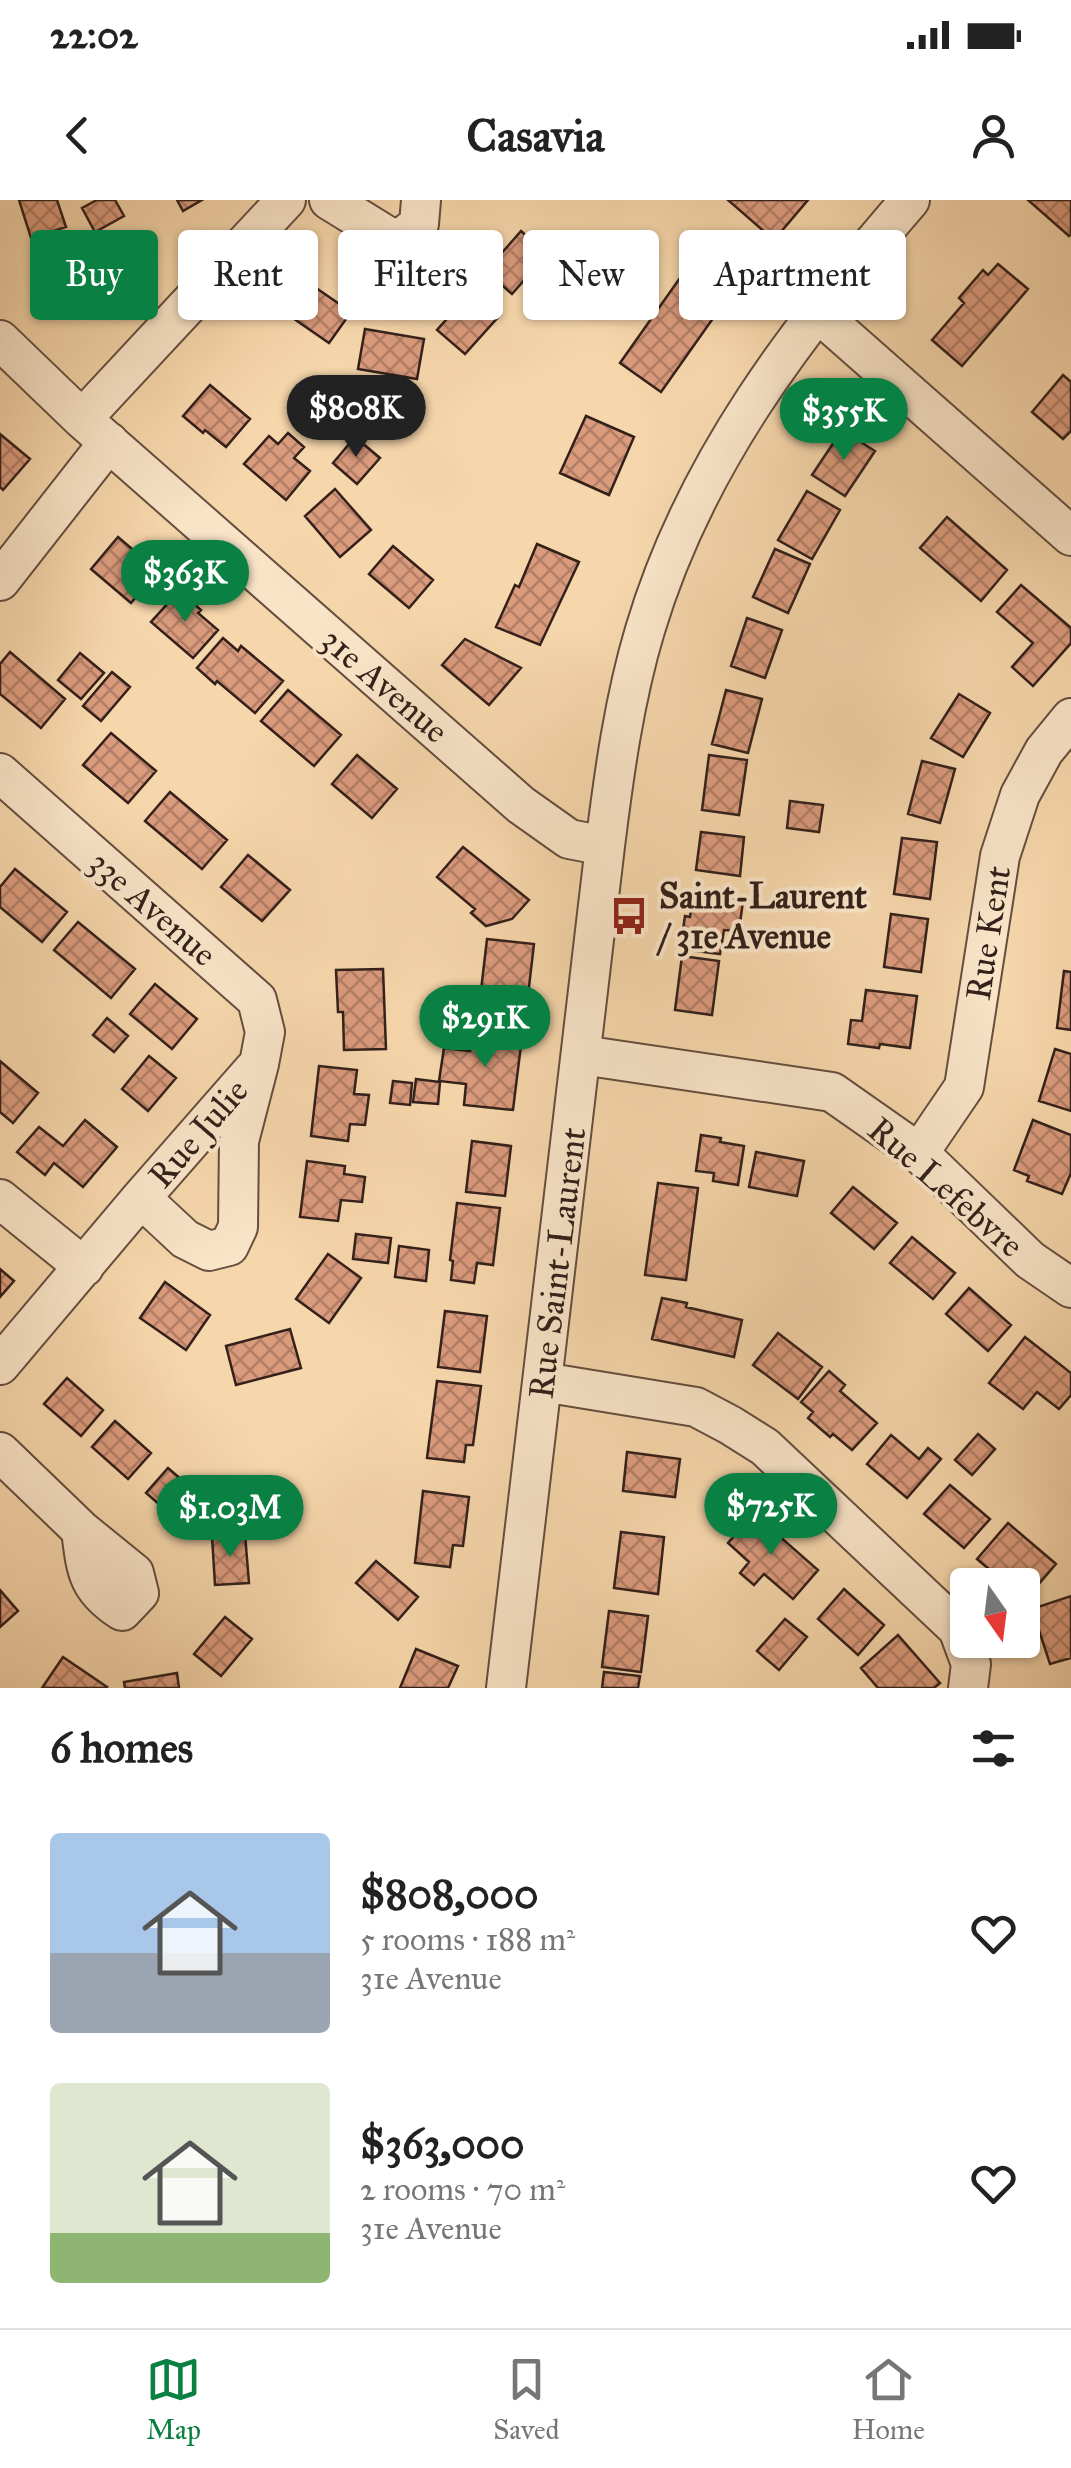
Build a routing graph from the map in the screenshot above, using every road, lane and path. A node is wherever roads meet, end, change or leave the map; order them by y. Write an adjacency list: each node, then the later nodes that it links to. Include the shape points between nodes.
1 (286, 200): 9 (street)
2 (329, 200): 3 (street, via 397,242 418,224)
3 (420, 200)
4 (910, 200): 5 (street, Rue Saint-Laurent)
5 (885, 230)
6 (811, 320): 14 (street, Rue Saint-Laurent, via 732,436 667,567 632,677)
7 (826, 320): 10 (street)
8 (0, 340): 9 (street, 31e Avenue)
9 (96, 430): 11 (street); 14 (street, 31e Avenue, via 529,811 568,839)
10 (1071, 536)
11 (0, 582)
12 (1071, 718): 17 (street, Rue Kent, via 1020,795 1000,856 964,1087)
13 (0, 773): 16 (street, 33e Avenue, via 257,1000 265,1032)
14 (605, 846): 15 (street, Rue Saint-Laurent)
15 (582, 1055): 17 (street, Rue Lefebvre, via 832,1092); 23 (street, Rue Saint-Laurent)
16 (259, 1064): 18 (street, Rue Julie); 18 (street, Rue Julie, via 239,1141 238,1227 229,1246 209,1251 185,1240)
17 (919, 1153): 21 (street, Rue Lefebvre, via 1030,1260)
18 (141, 1198): 20 (street, Rue Julie)
19 (0, 1199): 20 (street)
20 (84, 1268): 22 (street, Rue Julie)
21 (1071, 1288)
22 (0, 1365)
23 (543, 1382): 26 (street, Rue Saint-Laurent); 27 (street, via 696,1407 765,1447 958,1629 971,1664)
24 (0, 1452): 25 (street)
25 (81, 1530)
26 (506, 1688)
27 (968, 1688)

